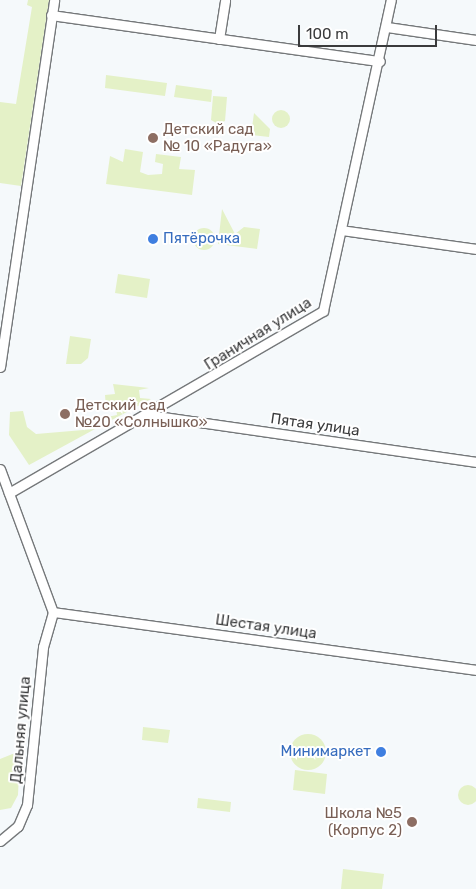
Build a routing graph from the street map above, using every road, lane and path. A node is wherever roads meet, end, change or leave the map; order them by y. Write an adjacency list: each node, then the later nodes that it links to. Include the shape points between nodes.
1 (54, 0): 5 (street)
2 (224, 0): 7 (street)
3 (381, 0): 4 (street)
4 (391, 1): 6 (street, Граничная улица)
5 (51, 16): 7 (street); 12 (street)
6 (387, 27): 8 (street); 9 (street, Граничная улица)
7 (219, 39): 9 (street)
8 (476, 40)
9 (380, 61): 10 (street, Граничная улица)
10 (341, 230): 11 (street); 13 (street, Граничная улица, via 319,316)
11 (476, 249)
12 (0, 367)
13 (150, 415): 14 (street, Пятая улица); 16 (street, Граничная улица)
14 (476, 462)
15 (0, 468): 16 (street)
16 (9, 493): 17 (street)
17 (53, 612): 18 (street, Шестая улица); 19 (street, Дальняя улица, via 43,647 25,813 18,826)
18 (476, 670)
19 (0, 841)

